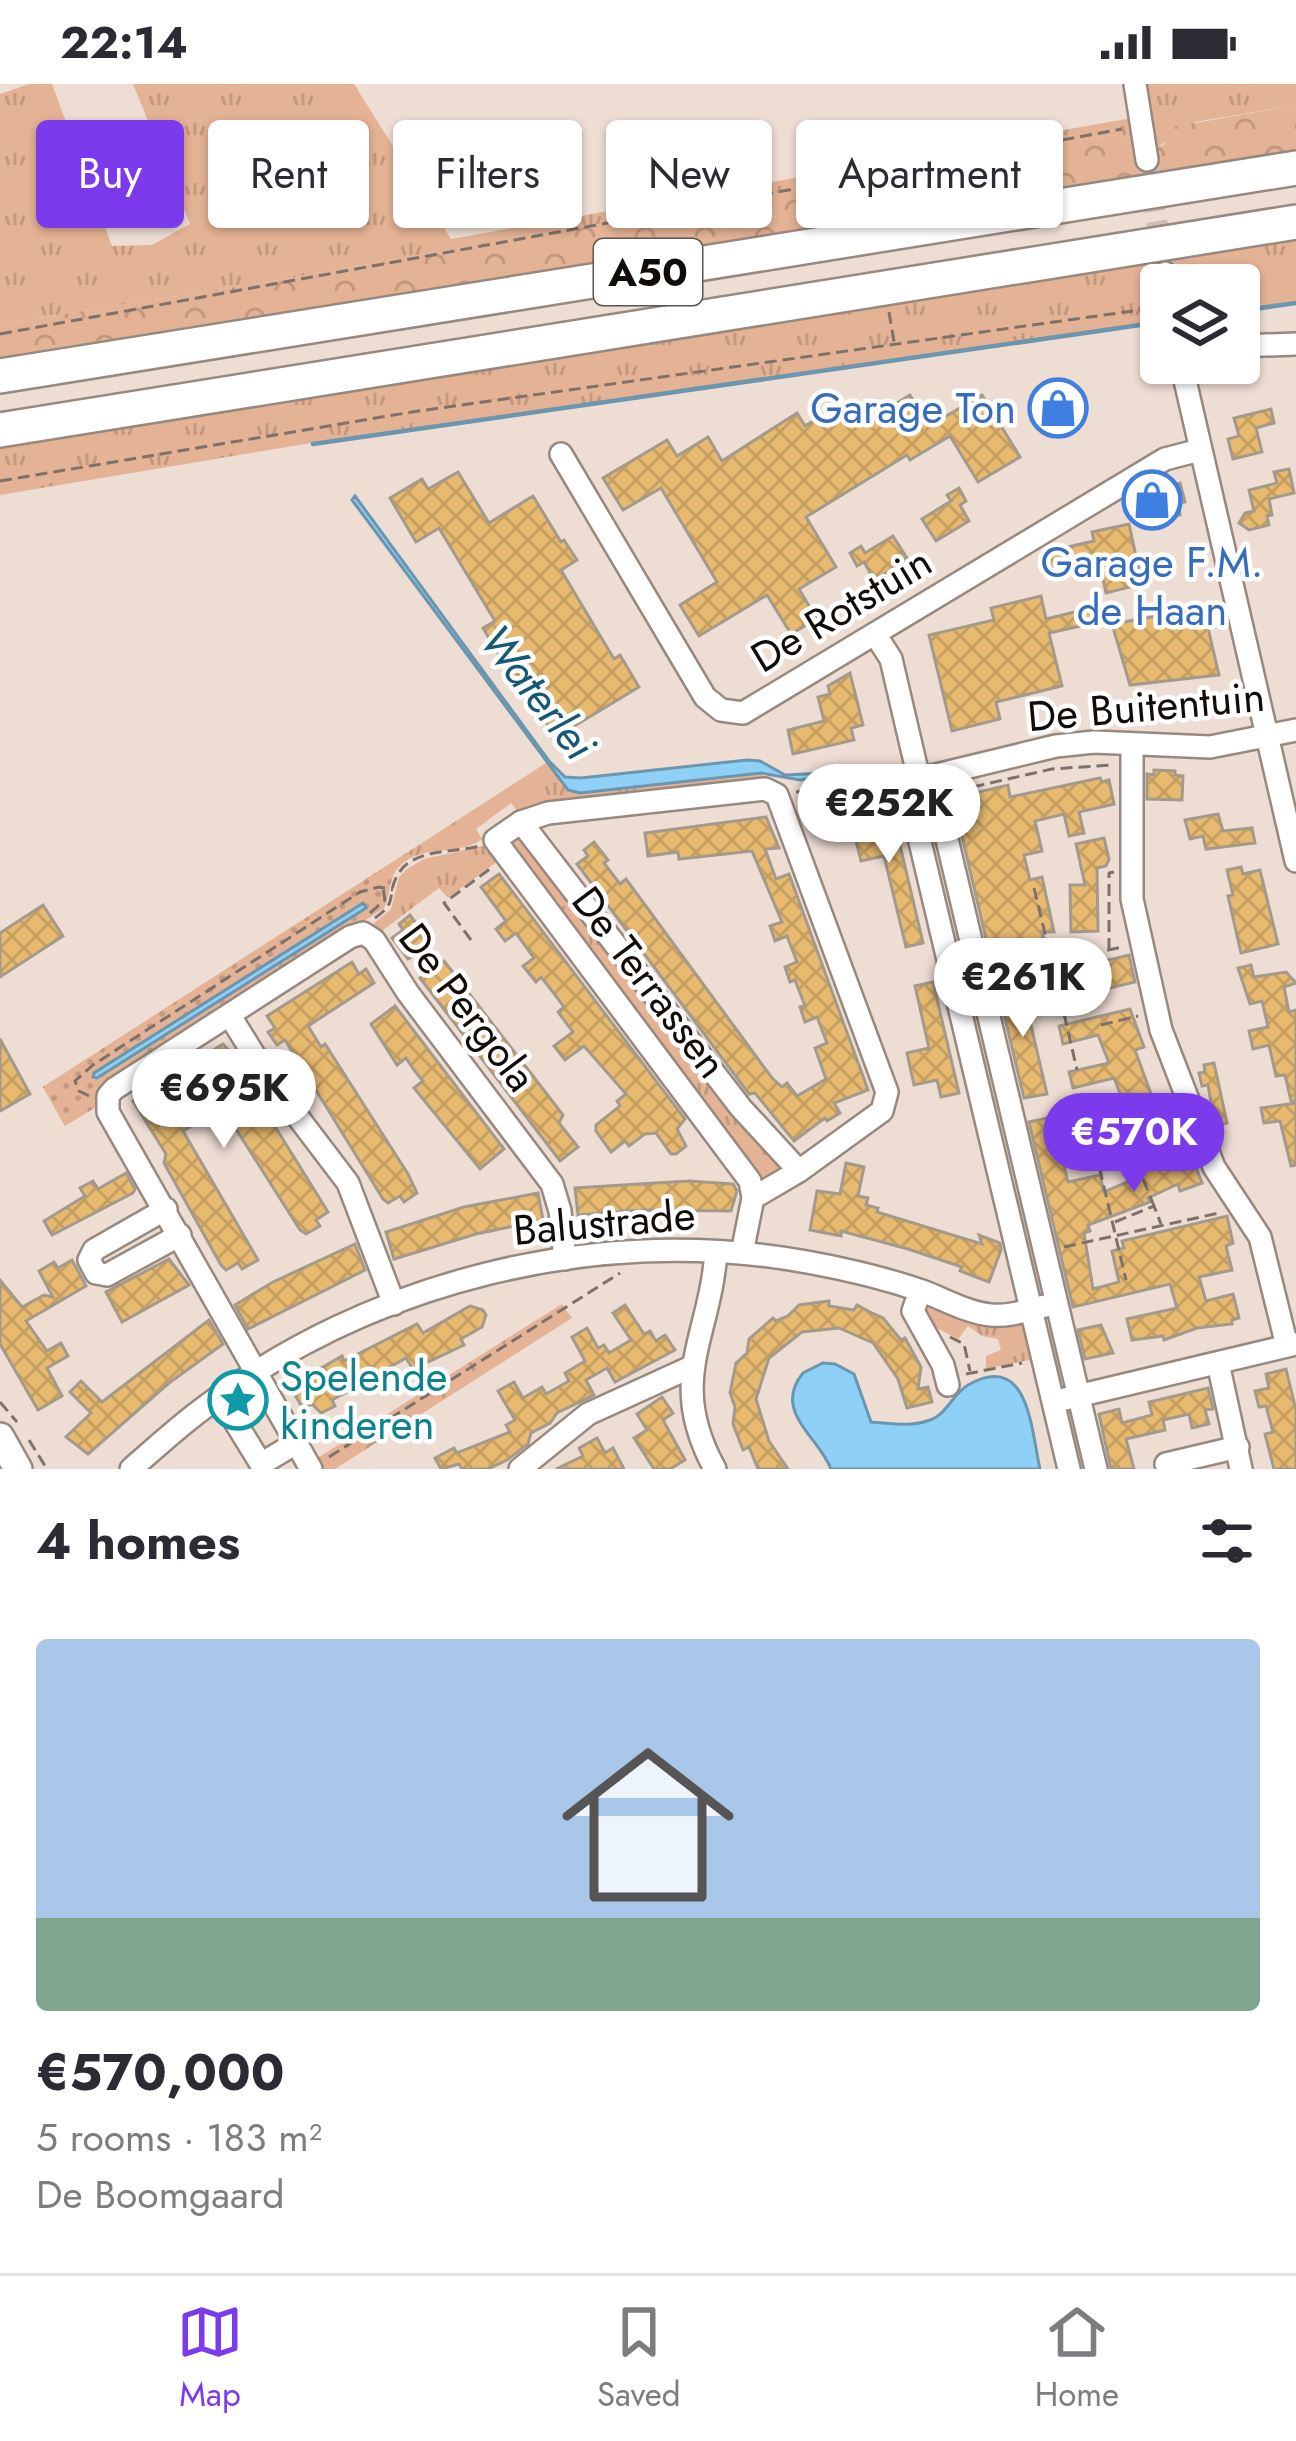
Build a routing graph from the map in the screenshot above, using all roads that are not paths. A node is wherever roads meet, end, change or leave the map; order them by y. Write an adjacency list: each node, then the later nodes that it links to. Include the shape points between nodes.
1 (1135, 84): 2 (street)
2 (1148, 160)
3 (1296, 168): 7 (highway, A50)
4 (1296, 222): 9 (highway, A50)
5 (1296, 344): 6 (street)
6 (1260, 345)
7 (0, 376)
8 (1186, 384): 10 (street)
9 (0, 430)
10 (1200, 450): 12 (street, De Rotstuin, via 1166,459); 14 (street)
11 (561, 454): 12 (street, De Rotstuin, via 705,697 721,710 743,713)
12 (875, 634): 16 (street, via 891,659)
13 (1296, 730): 14 (street, De Buitentuin)
14 (1267, 737): 15 (street, De Buitentuin); 18 (street)
15 (1131, 754): 16 (street, De Buitentuin, via 1056,746); 33 (street, via 1129,870 1157,1012 1211,1160 1264,1248)
16 (924, 784): 20 (street); 32 (street)
17 (521, 822): 22 (street, De Terrassen, via 741,1108); 22 (street, via 765,789 776,795 887,1092 882,1111); 23 (street, De Terrassen, via 501,848 750,1181)
18 (1296, 861)
19 (1052, 962): 20 (street)
20 (980, 978): 30 (street)
21 (230, 1016): 24 (street, De Pergola, via 107,1100); 28 (street, De Pergola, via 350,937 374,940 552,1184); 31 (street, via 348,1184)
22 (799, 1171): 23 (street)
23 (753, 1198): 27 (street)
24 (166, 1209): 25 (street); 25 (street, via 89,1260 107,1275)
25 (179, 1235): 36 (street)
26 (716, 1252): 27 (street, Balustrade); 28 (street, Balustrade); 35 (street)
27 (742, 1253): 29 (street, Balustrade)
28 (565, 1259): 31 (street, Balustrade, via 497,1270)
29 (920, 1291): 32 (street, Balustrade, via 986,1314); 37 (street, via 913,1311)
30 (1057, 1303): 32 (street, Balustrade); 38 (street)
31 (394, 1304): 36 (street, Balustrade)
32 (1031, 1309): 39 (street)
33 (1292, 1345): 34 (street)
34 (1218, 1363): 38 (street); 43 (street)
35 (691, 1367): 48 (street, via 588,1414); 49 (street, via 699,1433)
36 (257, 1372): 42 (street); 46 (street, Balustrade)
37 (957, 1379)
38 (1079, 1396): 39 (street); 51 (street)
39 (1053, 1402): 50 (street)
40 (229, 1412): 42 (street, via 261,1464)
41 (0, 1437): 45 (main road)
42 (296, 1443): 47 (street)
43 (1239, 1458): 44 (street)
44 (1166, 1464)
45 (18, 1469)
46 (131, 1469)
47 (311, 1469)
48 (520, 1469)
49 (715, 1469)
50 (1069, 1469)
51 (1096, 1469)

